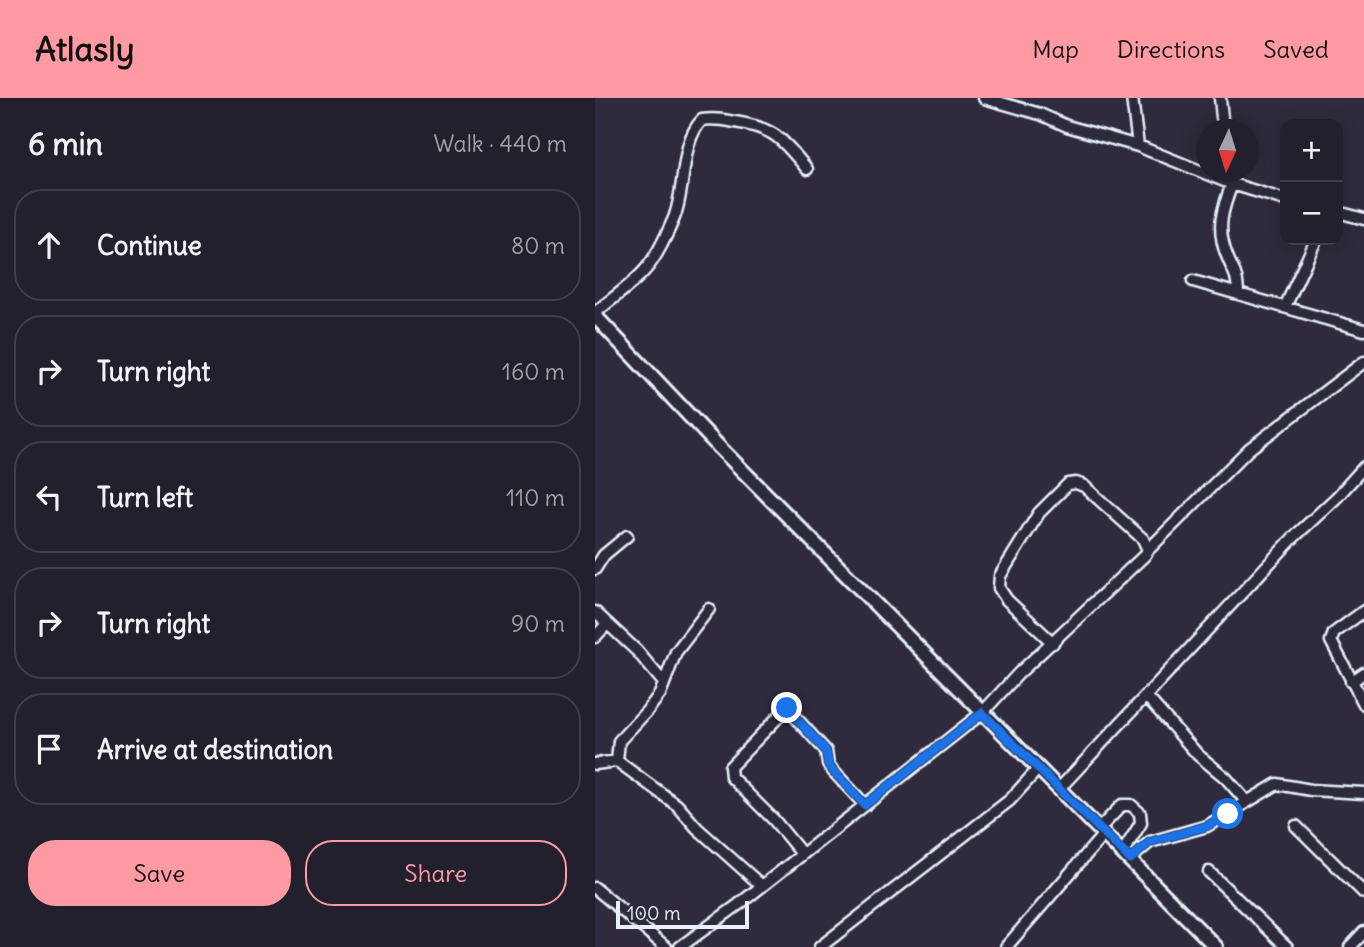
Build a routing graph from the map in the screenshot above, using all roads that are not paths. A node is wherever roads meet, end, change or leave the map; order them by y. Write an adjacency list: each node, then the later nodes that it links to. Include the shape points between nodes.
1 (984, 98): 5 (street)
2 (1132, 98): 5 (street)
3 (1220, 98): 4 (street)
4 (1222, 118)
5 (1138, 146): 7 (street)
6 (807, 169): 15 (street, via 783,141 761,126 702,120 688,141 674,216 646,270)
7 (1232, 184): 8 (street); 13 (street, via 1220,215 1227,257 1237,273)
8 (1280, 198)
9 (1343, 213): 10 (street)
10 (1364, 219)
11 (1314, 245): 14 (street)
12 (1193, 281): 13 (street)
13 (1238, 293): 14 (street)
14 (1285, 307): 16 (street)
15 (595, 315): 33 (main road)
16 (1364, 330)
17 (1363, 365): 20 (street, via 1249,449)
18 (1364, 467): 31 (street)
19 (627, 536): 21 (street)
20 (1148, 550): 27 (street); 27 (street, via 1143,539 1084,486 1067,484 1051,499 1000,576 999,588)
21 (595, 569)
22 (709, 609): 30 (street, via 682,642)
23 (1364, 611): 29 (street, via 1334,633 1331,641)
24 (595, 612): 25 (street)
25 (607, 624): 26 (street); 30 (street)
26 (595, 637)
27 (1053, 643): 33 (street)
28 (1364, 673): 29 (street)
29 (1350, 682): 32 (street)
30 (664, 683): 34 (street, via 647,711 619,741)
31 (1146, 696): 37 (street); 39 (street)
32 (1364, 704)
33 (982, 713): 36 (main road); 40 (street)
34 (617, 761): 35 (street); 46 (street, via 677,805)
35 (595, 764)
36 (1038, 769): 37 (main road); 52 (street, via 1010,800)
37 (1059, 789): 42 (main road)
38 (1364, 793): 39 (street, via 1277,784)
39 (1246, 801): 44 (street, via 1207,826 1150,842)
40 (865, 805): 43 (street); 43 (street, via 833,771 826,751 787,708 730,772)
41 (1296, 826): 48 (street)
42 (1102, 831): 44 (main road); 44 (street, via 1122,806 1131,805 1140,813 1141,823); 53 (street)
43 (802, 854): 46 (street)
44 (1126, 855): 54 (main road)
45 (1209, 873): 55 (street)
46 (762, 886): 51 (street)
47 (595, 888): 50 (street)
48 (1364, 893)
49 (1364, 932): 56 (street)
50 (666, 947)
51 (680, 947)
52 (820, 947)
53 (1006, 947)
54 (1216, 947)
55 (1287, 947)
56 (1350, 947)

